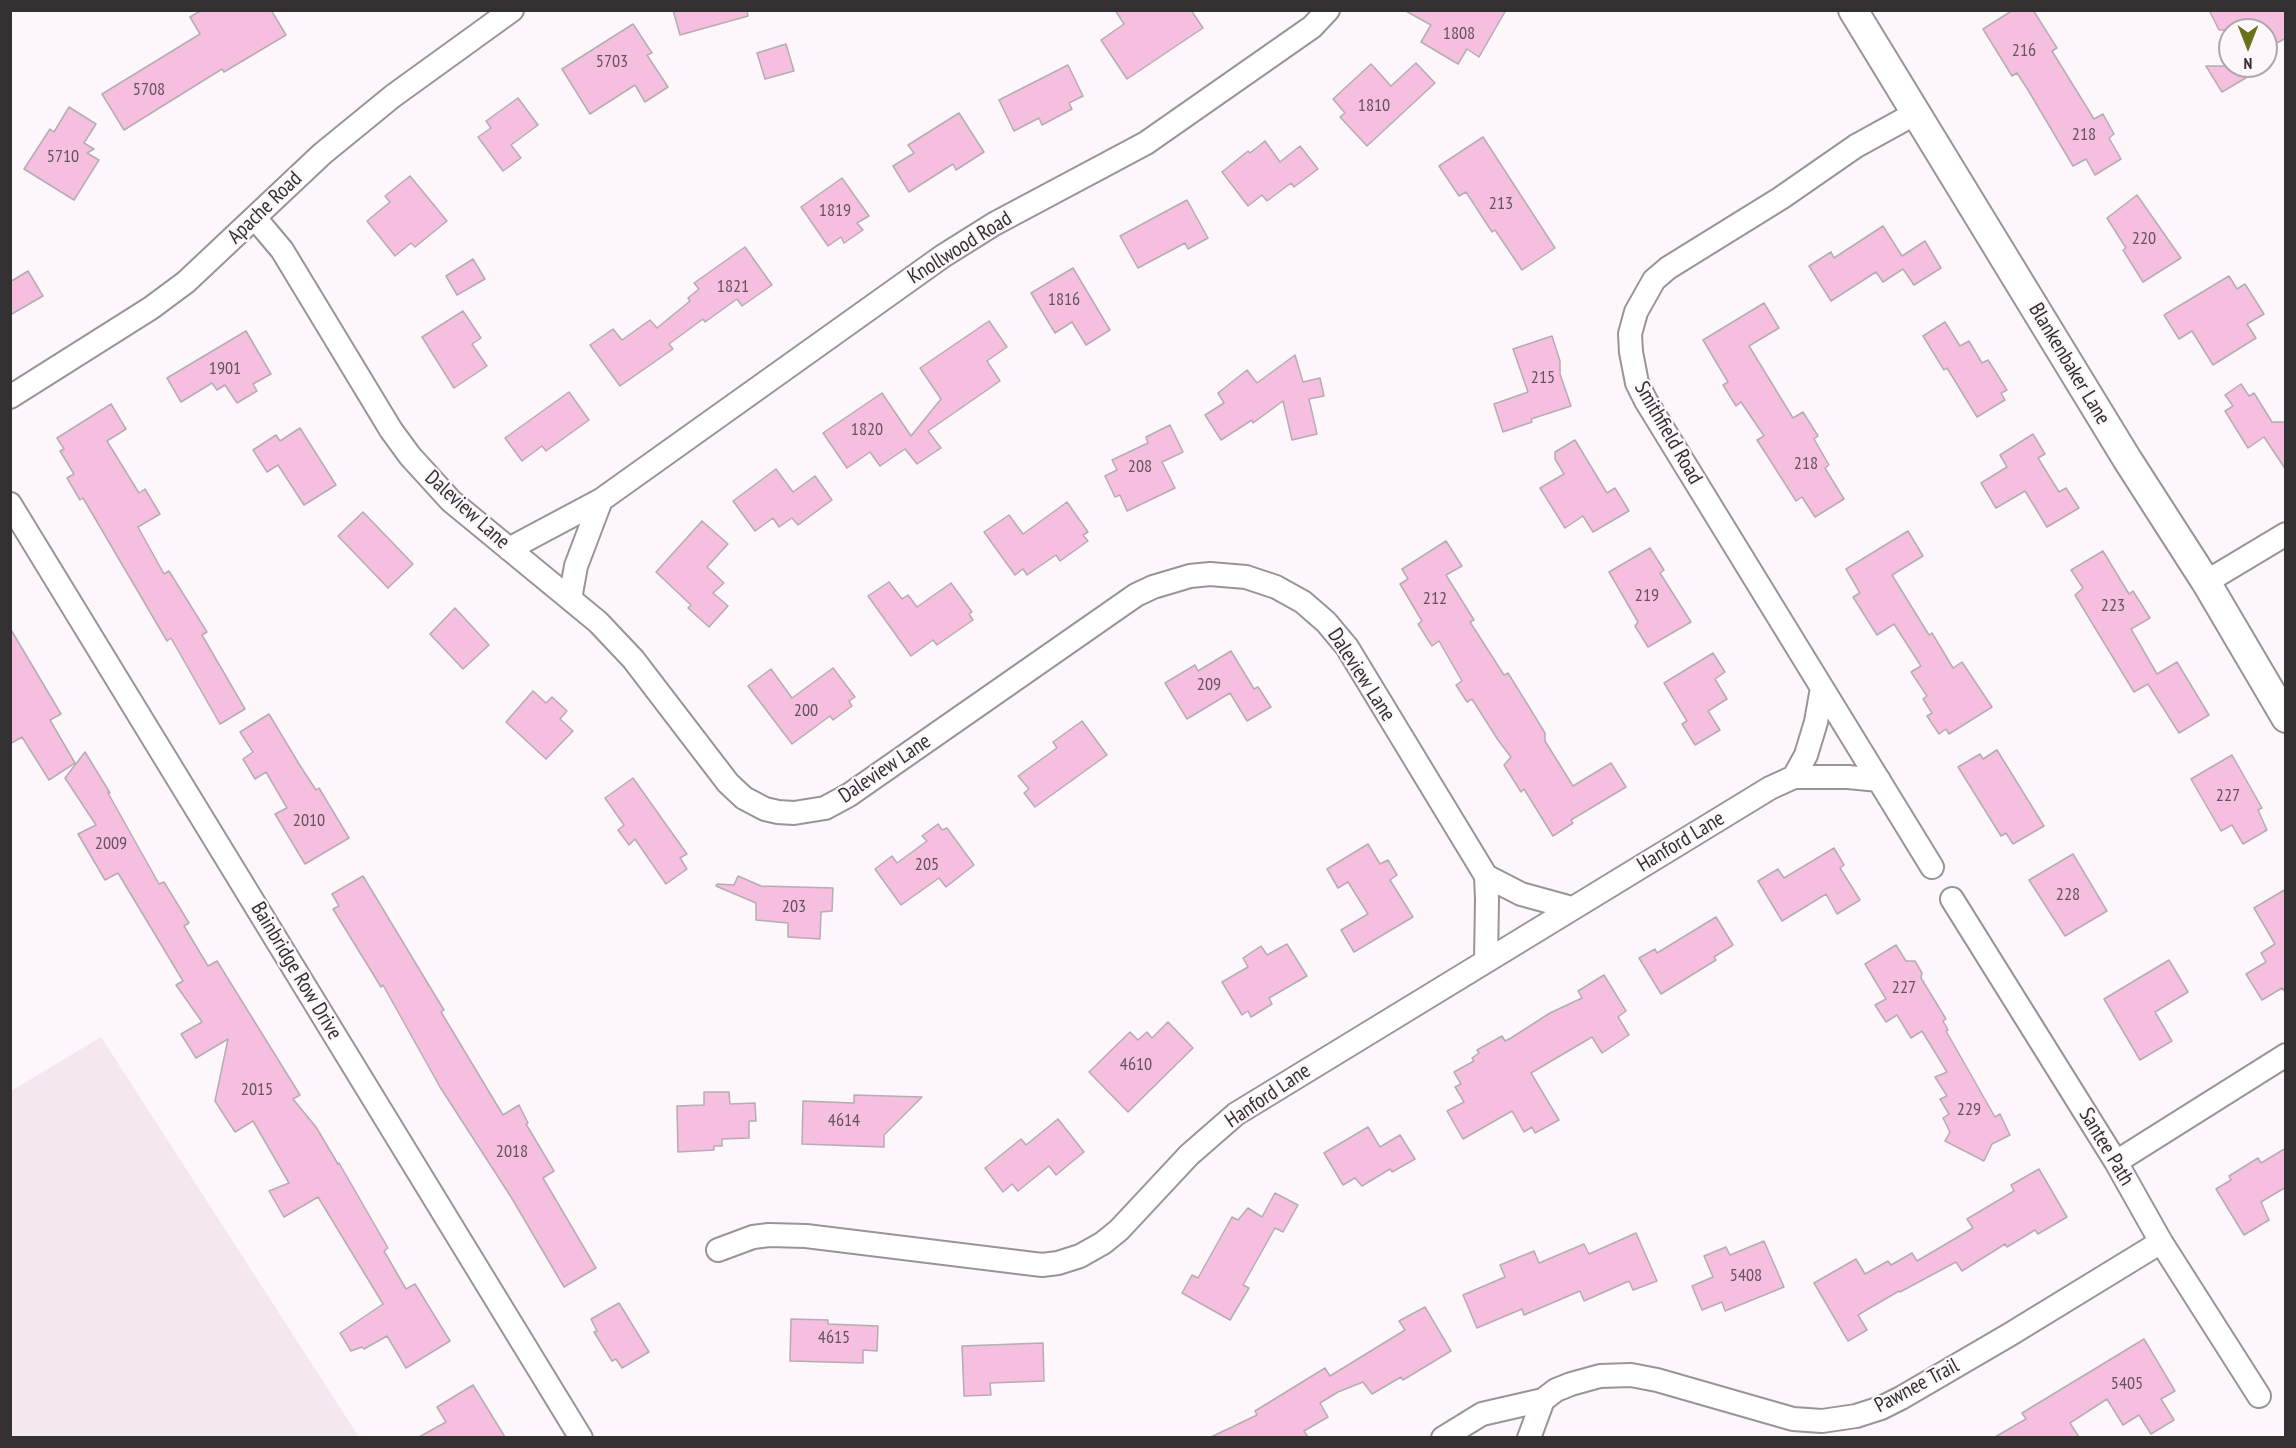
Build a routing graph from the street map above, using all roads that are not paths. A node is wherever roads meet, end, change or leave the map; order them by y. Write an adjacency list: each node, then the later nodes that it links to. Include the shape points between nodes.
1 (512, 10): 5 (street, Apache Road, via 393,96 322,154)
2 (1328, 10): 7 (street, Knollwood Road, via 1312,27 1146,143 994,224 944,256)
3 (1853, 10): 4 (street, Blankenbaker Lane)
4 (1916, 113): 11 (street, Blankenbaker Lane); 13 (street, Smithfield Road, via 1856,146 1668,268 1644,296 1630,334 1633,367 1646,401)
5 (255, 218): 6 (street, Apache Road, via 186,282 151,308); 10 (street, Daleview Lane, via 282,250 410,456 451,501)
6 (10, 397)
7 (601, 500): 10 (street, Knollwood Road); 12 (street, via 576,566)
8 (10, 504): 28 (street, Bainbridge Row Drive)
9 (2286, 534): 11 (street)
10 (509, 549): 12 (street, Daleview Lane)
11 (2206, 582): 14 (street, Blankenbaker Lane)
12 (570, 599): 18 (street, Daleview Lane, via 633,659 744,798 765,809 794,813 825,808 849,795 1136,595 1190,576 1246,577 1303,602 1347,647)
13 (1822, 688): 15 (street, via 1806,755); 16 (street, Smithfield Road)
14 (2286, 718)
15 (1794, 777): 16 (street, Hanford Lane); 20 (street, Hanford Lane)
16 (1879, 780): 17 (street)
17 (1932, 867)
18 (1486, 876): 20 (street, via 1521,894); 21 (street)
19 (1952, 899): 23 (street, Santee Path)
20 (1572, 908): 21 (street, Hanford Lane)
21 (1486, 961): 25 (street, Hanford Lane, via 1236,1114 1190,1155 1119,1230 1080,1256 1042,1265 806,1236 769,1235)
22 (2286, 1055): 23 (street)
23 (2116, 1162): 24 (street, Santee Path)
24 (2161, 1242): 26 (street, Santee Path); 27 (street, Pawnee Trail, via 1901,1398 1856,1416 1822,1421 1793,1419 1631,1375 1600,1376 1571,1384)
25 (718, 1250)
26 (2259, 1396)
27 (1543, 1400): 29 (street, Pawnee Trail, via 1482,1414); 30 (street)
28 (581, 1437)
29 (1443, 1437)
30 (1529, 1437)

